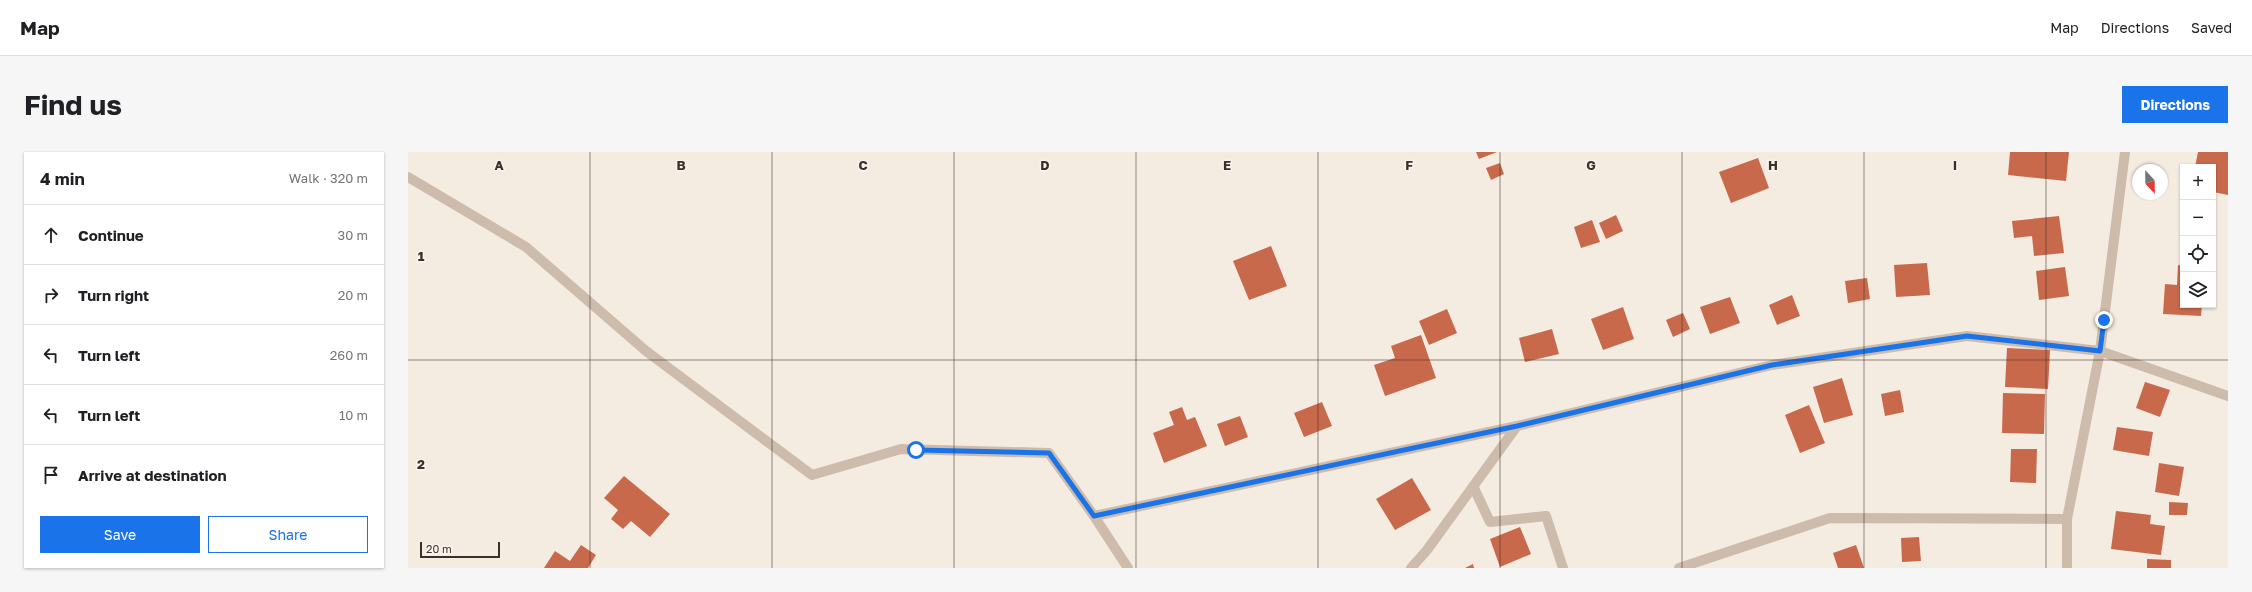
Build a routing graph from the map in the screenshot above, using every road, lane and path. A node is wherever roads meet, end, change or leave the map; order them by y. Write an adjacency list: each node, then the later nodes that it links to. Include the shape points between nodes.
1 (2125, 152): 3 (street)
2 (408, 177): 7 (street, via 526,246 646,351 812,475 902,449 1049,453)
3 (2100, 351): 4 (street); 5 (street, via 1967,336 1772,365); 8 (street)
4 (2228, 396)
5 (1517, 426): 6 (street); 7 (street)
6 (1473, 486): 10 (street); 11 (street, via 1490,522 1546,516)
7 (1094, 516): 9 (street)
8 (2067, 519): 12 (street, via 1830,518); 13 (street)
9 (1128, 568)
10 (1411, 568)
11 (1563, 568)
12 (1679, 568)
13 (2067, 568)

